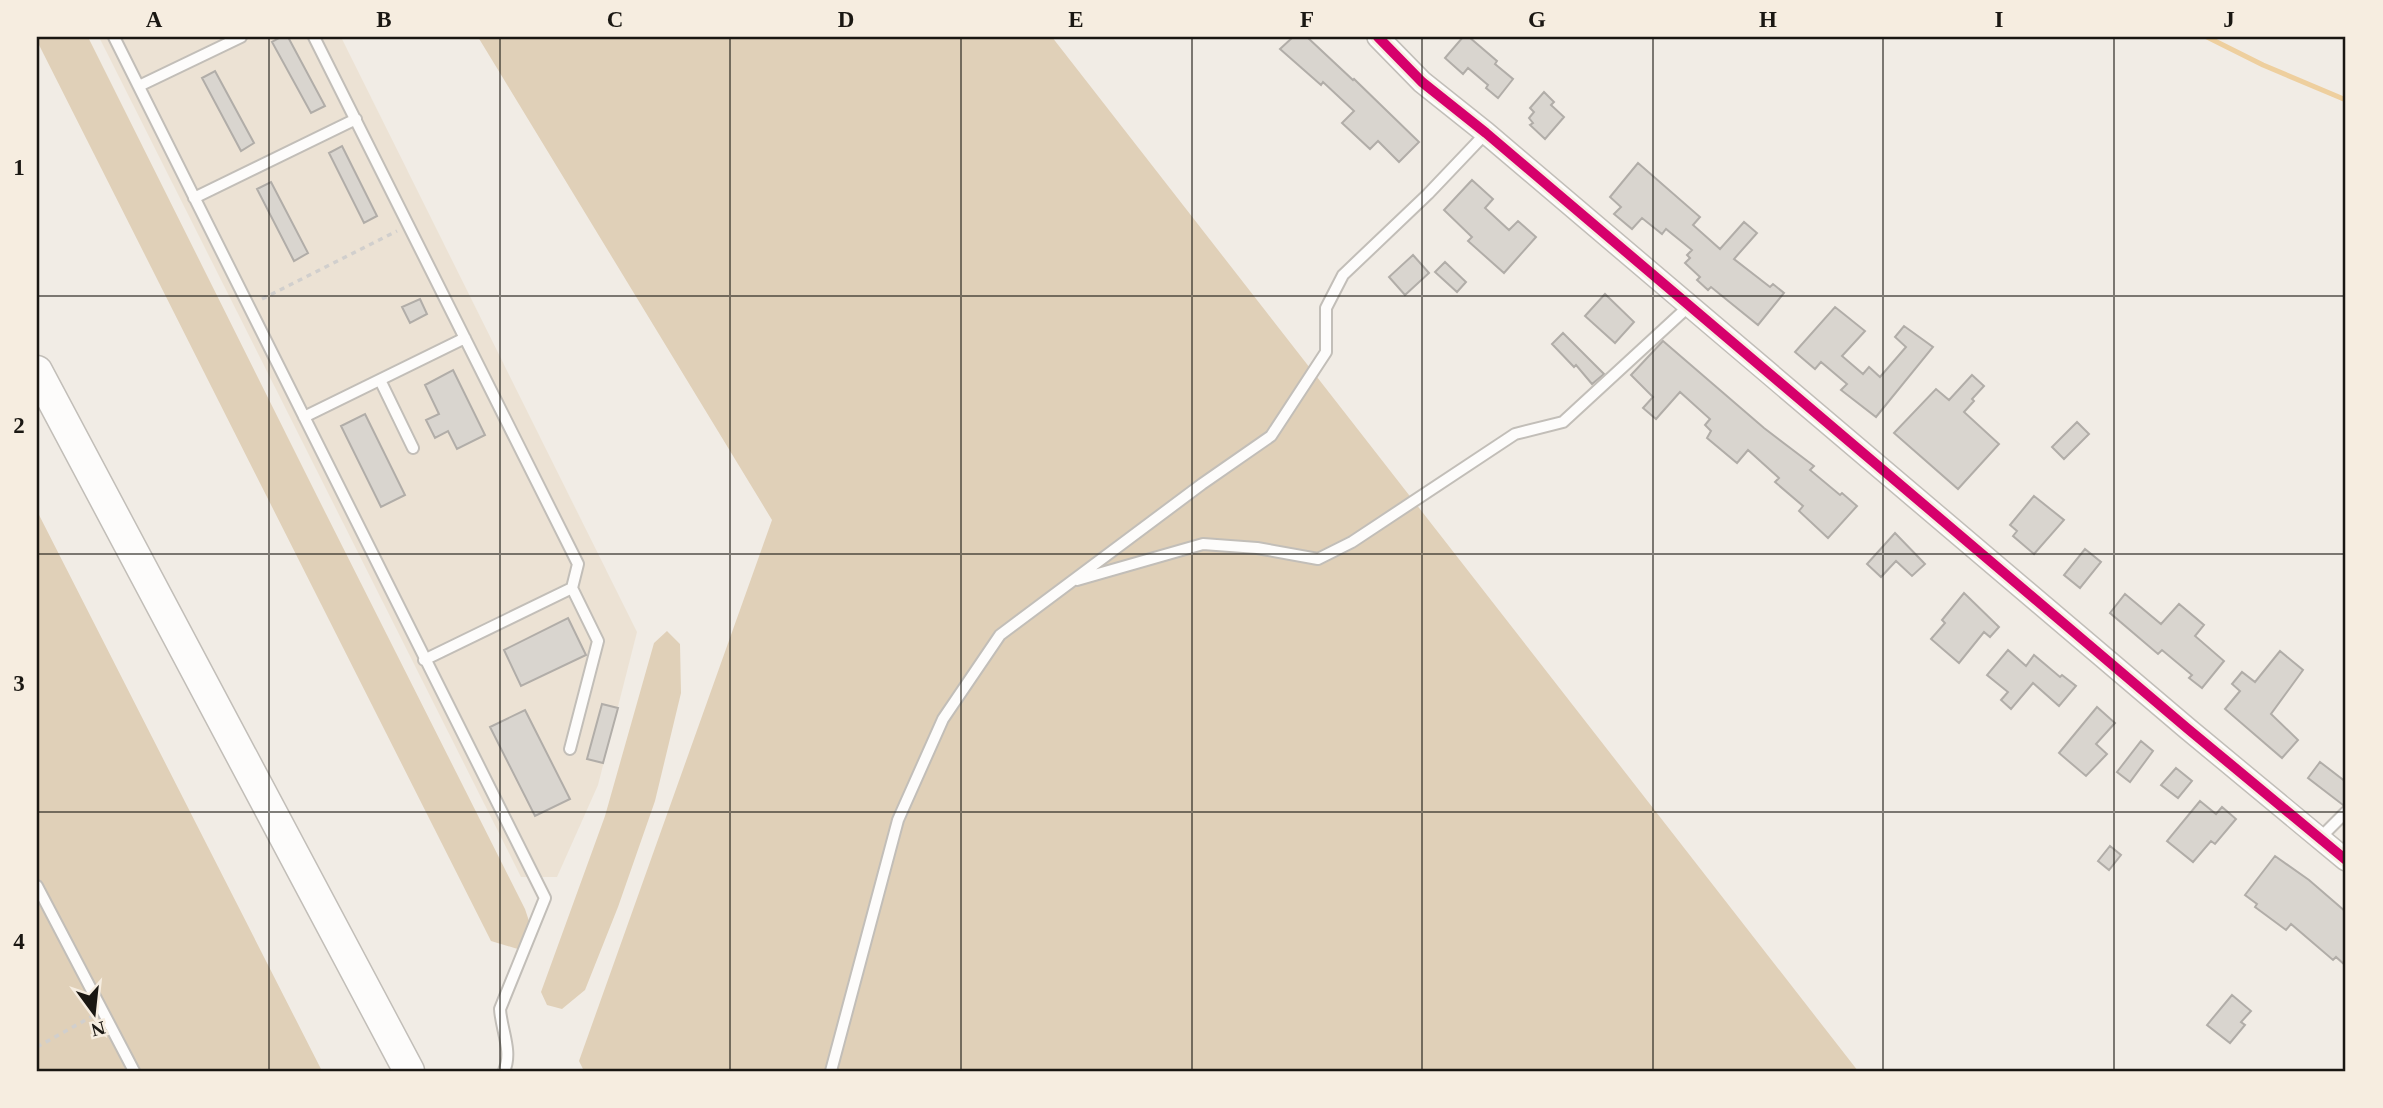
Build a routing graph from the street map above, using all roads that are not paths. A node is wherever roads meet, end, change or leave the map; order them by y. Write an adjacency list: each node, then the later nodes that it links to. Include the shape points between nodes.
1 (114, 37): 5 (lane)
2 (241, 37): 5 (lane)
3 (314, 37): 6 (lane)
4 (1378, 37): 7 (street, via 1422,82)
5 (139, 86): 8 (lane)
6 (356, 119): 8 (lane); 10 (lane)
7 (1486, 133): 9 (street); 15 (lane, via 1343,275 1326,308 1326,352 1271,436)
8 (194, 198): 13 (lane)
9 (1689, 306): 15 (lane, via 1563,422 1515,434 1352,542 1318,559 1203,544); 20 (street)
10 (465, 338): 12 (lane); 16 (lane, via 578,565)
11 (37, 371): 24 (main road)
12 (380, 380): 13 (lane); 14 (lane)
13 (303, 417): 17 (lane)
14 (413, 448)
15 (1071, 582): 26 (lane, via 1000,635 943,719 898,820)
16 (572, 589): 17 (lane); 18 (lane, via 598,641)
17 (424, 660): 25 (lane, via 545,898 500,1009 508,1058)
18 (570, 749)
19 (2346, 812): 20 (lane)
20 (2320, 838): 21 (street)
21 (2346, 860)
22 (37, 886): 23 (lane)
23 (134, 1071)
24 (409, 1071)
25 (504, 1071)
26 (831, 1071)

